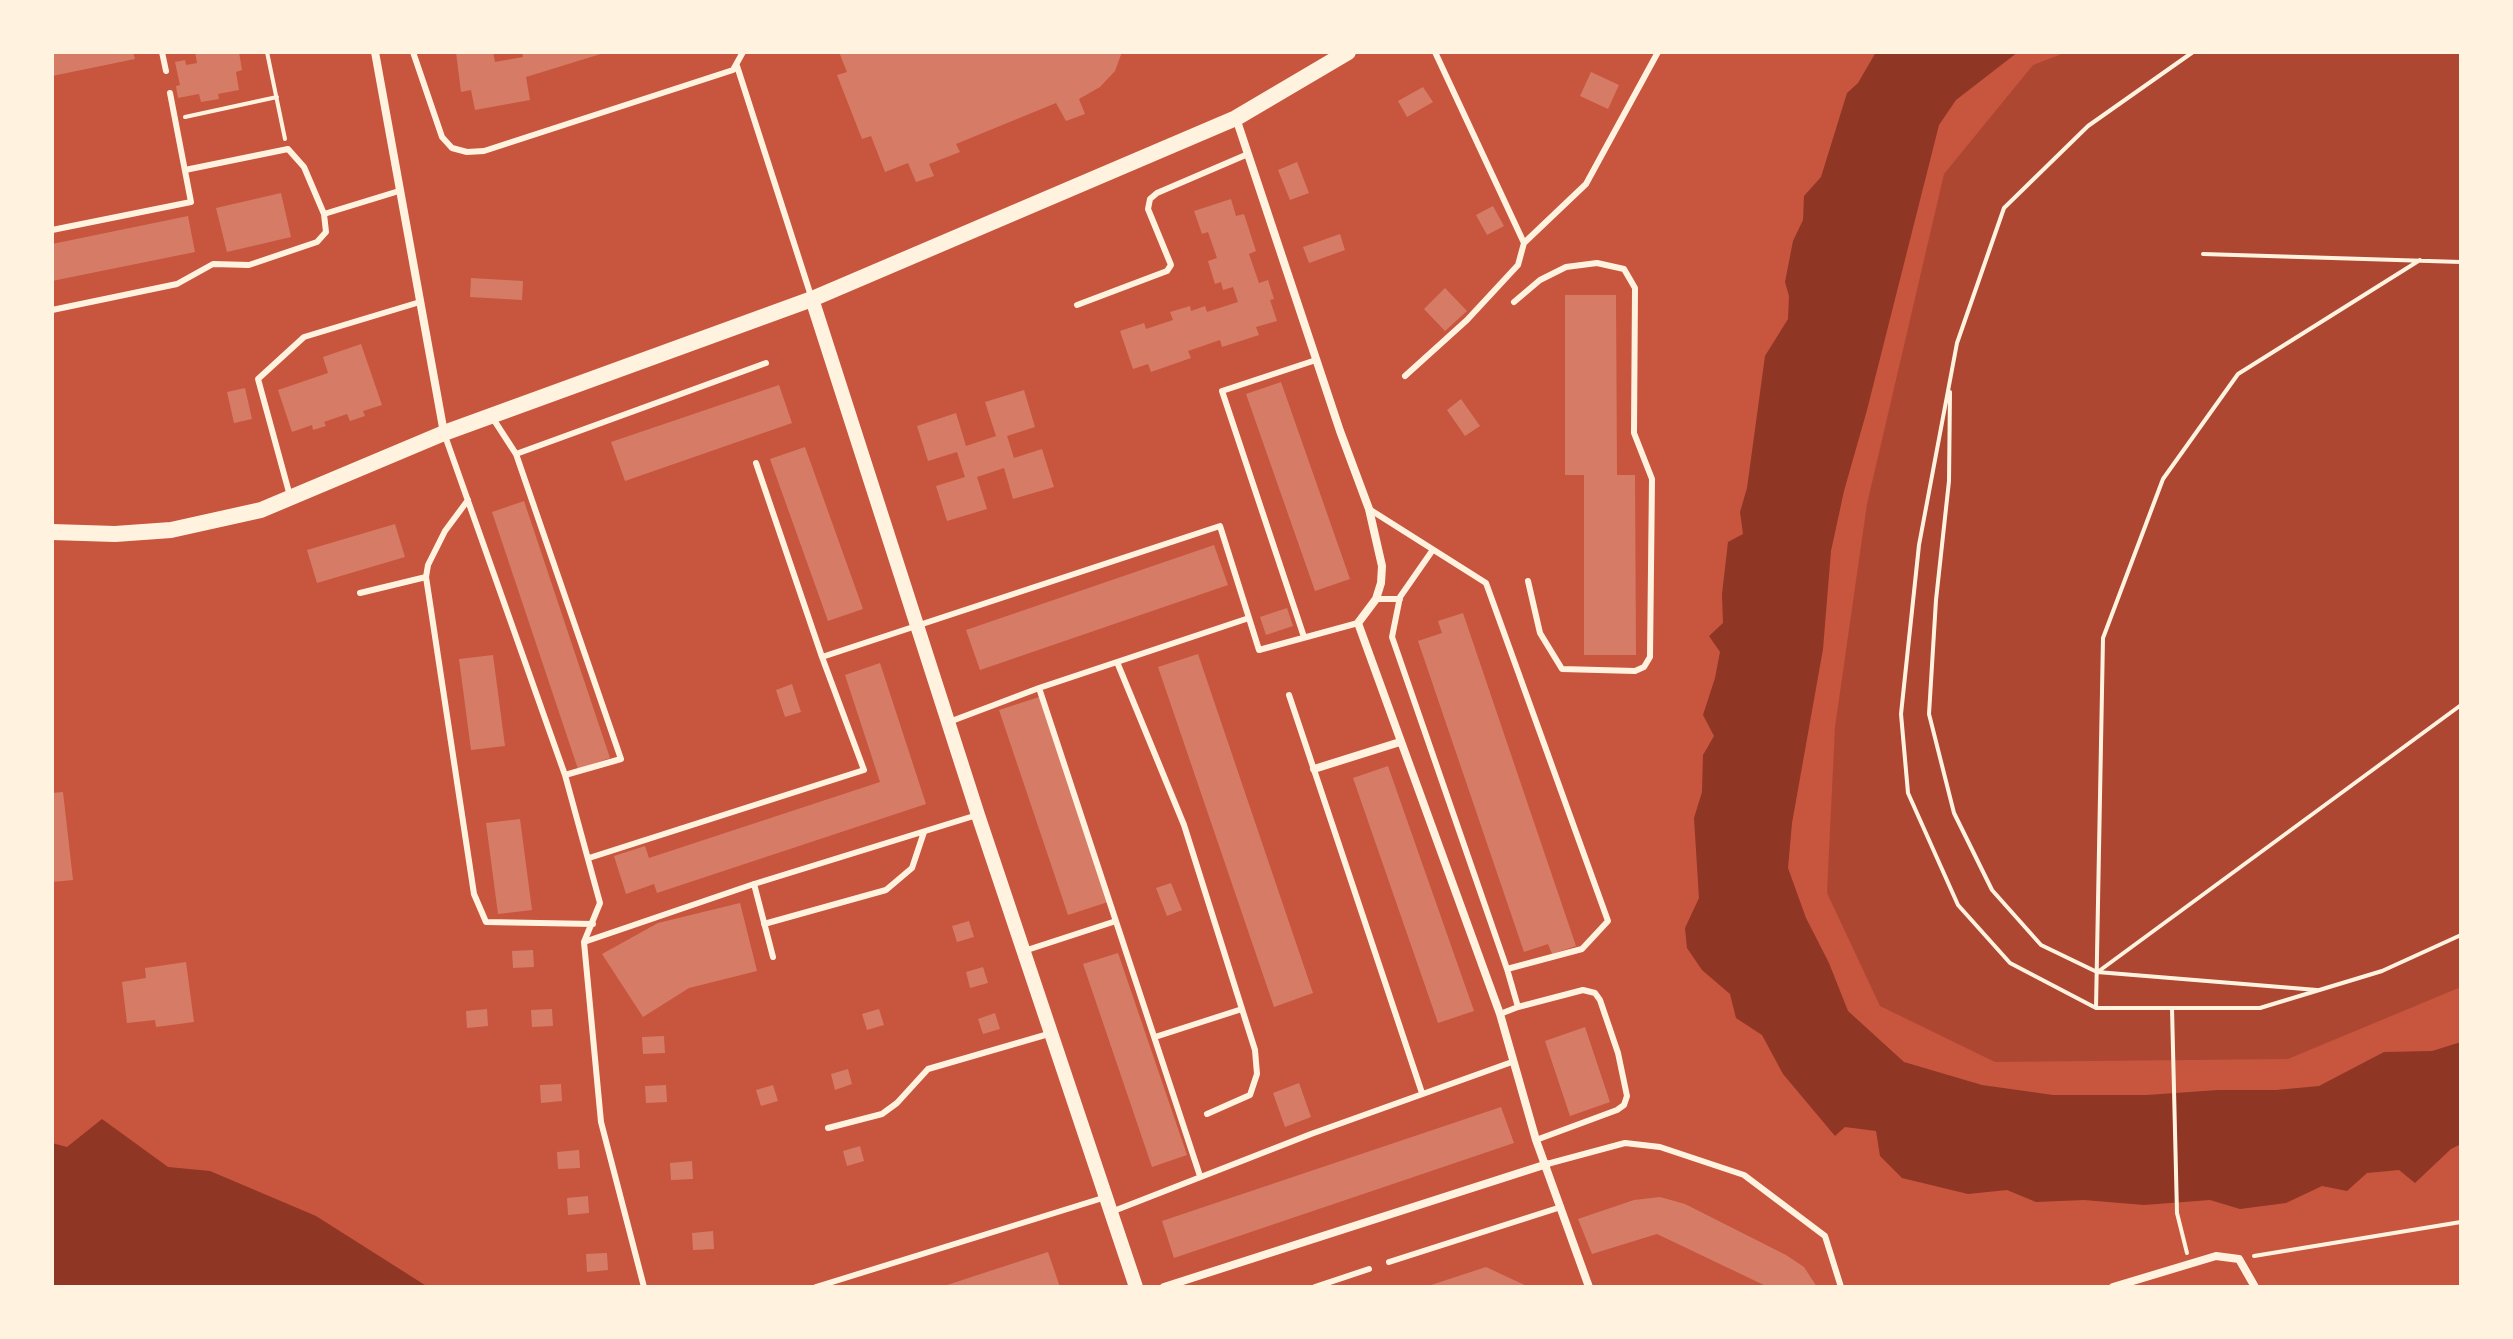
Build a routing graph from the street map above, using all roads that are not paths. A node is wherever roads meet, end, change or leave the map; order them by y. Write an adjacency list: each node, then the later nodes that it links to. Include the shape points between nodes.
1 (162, 52): 9 (lane)
2 (375, 52): 14 (street)
3 (413, 52): 8 (lane, via 442,137 452,148 467,152 484,151)
4 (743, 52): 8 (lane)
5 (1348, 52): 11 (main road)
6 (1435, 52): 17 (lane)
7 (1658, 52): 17 (lane, via 1586,184)
8 (737, 66): 18 (lane)
9 (166, 71)
10 (170, 93): 13 (lane)
11 (1236, 118): 12 (street); 18 (main road)
12 (1248, 154): 21 (lane, via 1150,199 1148,209 1171,265 1167,271); 23 (street)
13 (185, 170): 15 (lane, via 288,149 304,167); 16 (lane, via 191,202)
14 (399, 191): 15 (lane); 19 (street)
15 (324, 214): 22 (lane, via 326,232 317,242 249,265 213,264 177,284)
16 (52, 230)
17 (1524, 243): 25 (lane, via 1518,265)
18 (812, 299): 26 (main road); 42 (street)
19 (420, 302): 27 (street); 30 (lane, via 304,337 258,379)
20 (1514, 302): 36 (lane, via 1566,267 1597,263 1624,269 1635,288 1634,433 1652,479 1650,657 1644,667 1562,669 1540,633)
21 (1077, 305)
22 (52, 310)
23 (1316, 360): 32 (street); 43 (lane, via 1222,391)
24 (766, 363): 28 (lane)
25 (1405, 376)
26 (492, 417): 27 (main road); 28 (lane)
27 (444, 433): 30 (main road); 31 (lane)
28 (516, 454): 51 (lane, via 621,759)
29 (756, 463): 44 (lane)
30 (291, 497): 33 (main road, via 261,510 171,530)
31 (468, 500): 35 (lane, via 445,531); 51 (lane)
32 (1369, 509): 34 (lane); 38 (street, via 1382,566)
33 (52, 532)
34 (1432, 551): 39 (lane); 62 (lane, via 1486,583 1608,921 1582,949)
35 (426, 577): 37 (lane); 57 (lane, via 474,894 486,922)
36 (1528, 581)
37 (360, 593)
38 (1376, 599): 39 (lane); 41 (street)
39 (1400, 599): 62 (lane, via 1392,637)
40 (1249, 618): 42 (lane, via 1220,526); 43 (lane, via 1259,650); 45 (lane)
41 (1358, 623): 43 (lane); 49 (street)
42 (917, 627): 44 (lane); 48 (street)
43 (1304, 637)
44 (822, 657): 54 (lane, via 864,770)
45 (1117, 662): 46 (lane); 64 (lane, via 1184,825)
46 (1039, 688): 48 (lane); 56 (lane)
47 (1289, 695): 50 (lane)
48 (949, 722): 52 (street)
49 (1400, 742): 50 (street); 65 (street)
50 (1314, 769): 69 (lane)
51 (565, 775): 54 (lane)
52 (978, 815): 53 (lane); 60 (street)
53 (924, 832): 55 (lane); 58 (lane, via 912,868 886,890)
54 (589, 858): 57 (lane, via 600,903)
55 (754, 884): 58 (lane); 59 (lane)
56 (1116, 921): 60 (lane); 67 (lane)
57 (593, 924): 59 (lane)
58 (764, 924): 61 (lane)
59 (584, 942): 80 (lane, via 601,1122)
60 (1024, 951): 66 (street)
61 (773, 957)
62 (1507, 969): 63 (lane)
63 (1518, 1007): 65 (lane); 72 (lane, via 1583,990 1595,993 1618,1053 1627,1096 1617,1110)
64 (1242, 1009): 67 (lane); 70 (lane, via 1255,1050 1257,1074 1250,1095)
65 (1500, 1014): 68 (street)
66 (1052, 1033): 71 (lane, via 928,1069 882,1114); 75 (street)
67 (1155, 1037): 74 (lane)
68 (1512, 1062): 69 (lane); 72 (street)
69 (1422, 1093): 74 (lane)
70 (1207, 1114)
71 (828, 1128)
72 (1536, 1140): 73 (street)
73 (1547, 1164): 76 (street); 83 (street); 86 (lane, via 1625,1143 1660,1147 1744,1175 1825,1236)
74 (1200, 1176): 77 (lane)
75 (1106, 1197): 77 (street); 81 (lane)
76 (1561, 1207): 78 (lane); 85 (street)
77 (1111, 1212): 82 (street)
78 (1389, 1262)
79 (1369, 1269): 84 (lane)
80 (644, 1287)
81 (816, 1287)
82 (1136, 1287)
83 (1164, 1287)
84 (1315, 1287)
85 (1589, 1287)
86 (1841, 1287)
87 (2115, 1287): 88 (street, via 2216,1256 2239,1259)
88 (2255, 1287)

